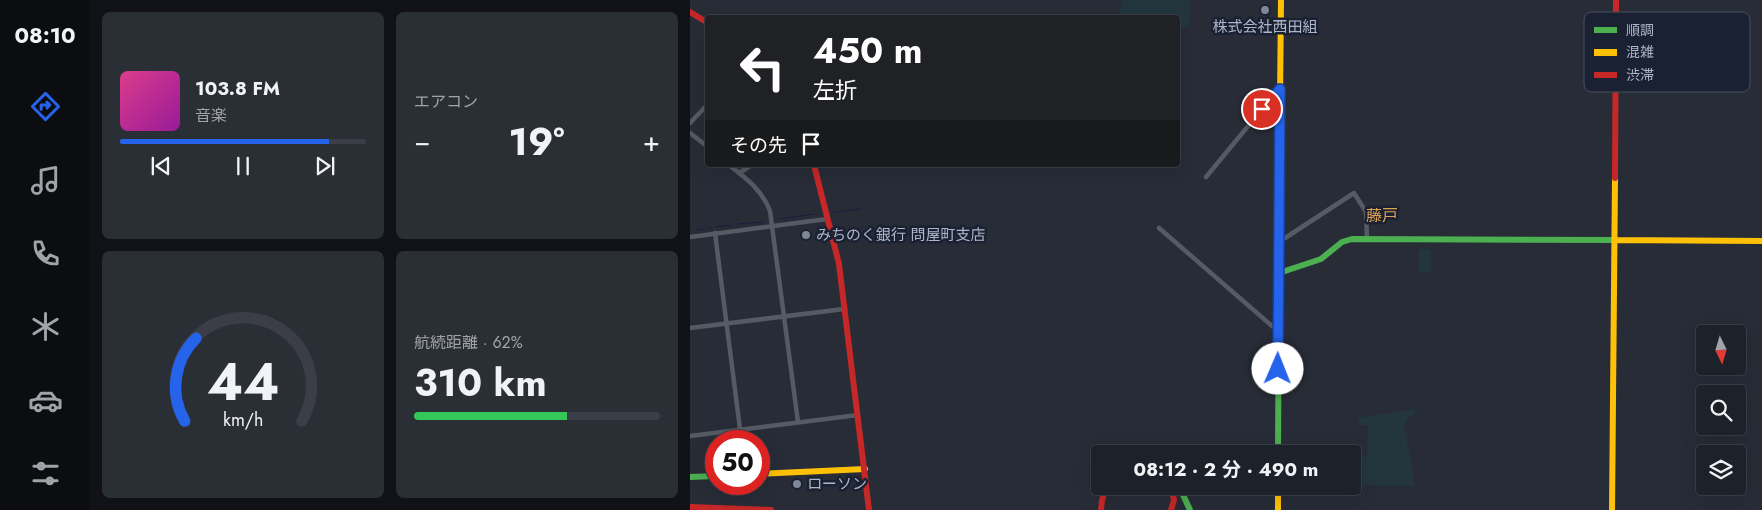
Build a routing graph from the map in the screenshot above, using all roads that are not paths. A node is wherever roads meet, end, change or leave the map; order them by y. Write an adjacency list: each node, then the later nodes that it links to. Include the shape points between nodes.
1 (1281, 0): 4 (main road)
2 (690, 12): 3 (main road)
3 (705, 21)
4 (1280, 89): 14 (street); 23 (main road)
5 (1615, 92): 21 (main road)
6 (705, 107): 7 (street)
7 (690, 122)
8 (690, 134): 9 (street)
9 (705, 146)
10 (732, 167): 13 (street)
11 (749, 167): 13 (street)
12 (815, 167): 15 (main road)
13 (739, 173): 16 (street, via 764,198)
14 (1206, 177)
15 (828, 219): 16 (street); 25 (main road, via 839,264)
16 (772, 226): 18 (street); 26 (street)
17 (1159, 228): 29 (street)
18 (715, 233): 19 (street); 27 (street)
19 (690, 236)
20 (1366, 239): 21 (main road); 23 (street, via 1366,212 1354,193); 24 (main road, via 1347,240 1321,259)
21 (1614, 240): 22 (main road); 52 (main road)
22 (1762, 241)
23 (1279, 242): 24 (main road)
24 (1279, 273): 29 (main road)
25 (844, 309): 26 (street); 30 (main road)
26 (784, 316): 27 (street); 31 (street)
27 (726, 324): 28 (street); 32 (street)
28 (690, 328)
29 (1279, 332): 34 (main road)
30 (858, 415): 31 (street); 35 (main road)
31 (798, 422): 32 (street)
32 (740, 429): 33 (street)
33 (690, 436)
34 (1278, 445)
35 (865, 469): 36 (main road); 46 (main road)
36 (770, 473)
37 (705, 476): 38 (main road)
38 (690, 477)
39 (1099, 495): 47 (main road)
40 (1104, 495): 48 (main road)
41 (1173, 495): 49 (main road)
42 (1183, 495): 50 (main road)
43 (1278, 495): 51 (main road)
44 (690, 507): 45 (main road)
45 (771, 510)
46 (869, 510)
47 (1096, 510)
48 (1101, 510)
49 (1171, 510)
50 (1190, 510)
51 (1278, 510)
52 (1612, 510)

